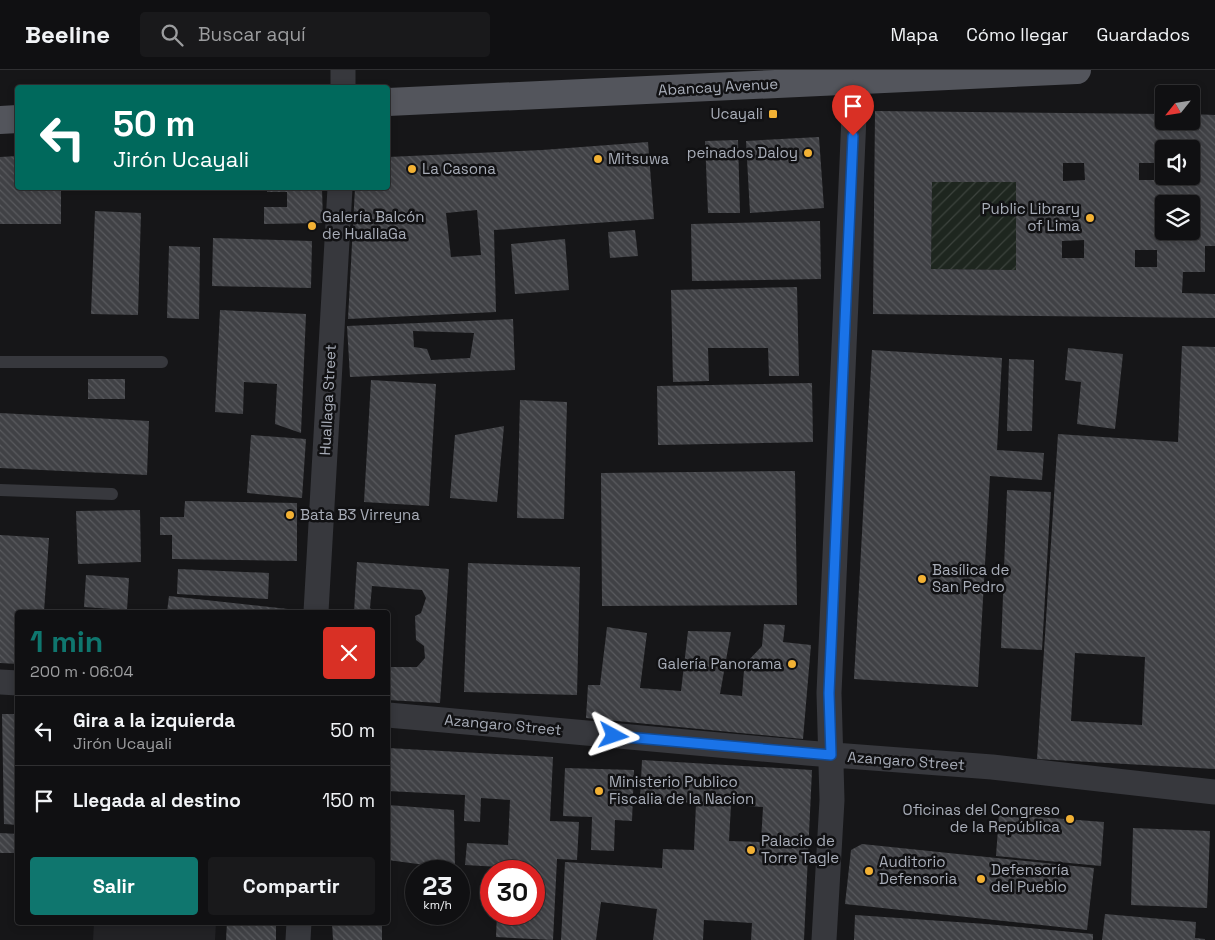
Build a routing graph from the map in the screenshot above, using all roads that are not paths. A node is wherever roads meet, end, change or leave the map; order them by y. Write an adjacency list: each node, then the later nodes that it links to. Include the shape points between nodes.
1 (343, 70): 4 (street)
2 (1077, 70): 3 (main road, Abancay Avenue)
3 (856, 75): 5 (main road, Abancay Avenue, via 745,86); 17 (street, via 829,693)
4 (343, 85)
5 (390, 102)
6 (15, 119): 7 (main road)
7 (0, 120)
8 (340, 190): 13 (street, Huallaga Street)
9 (0, 362): 10 (lane)
10 (162, 362)
11 (0, 490): 12 (lane)
12 (112, 494)
13 (316, 610)
14 (0, 682): 15 (street)
15 (15, 683)
16 (390, 715): 17 (street, Azangaro Street)
17 (831, 755): 18 (street, Azangaro Street, via 992,767); 21 (street, via 832,800)
18 (1215, 792)
19 (299, 925): 20 (street)
20 (298, 940)
21 (824, 940)

